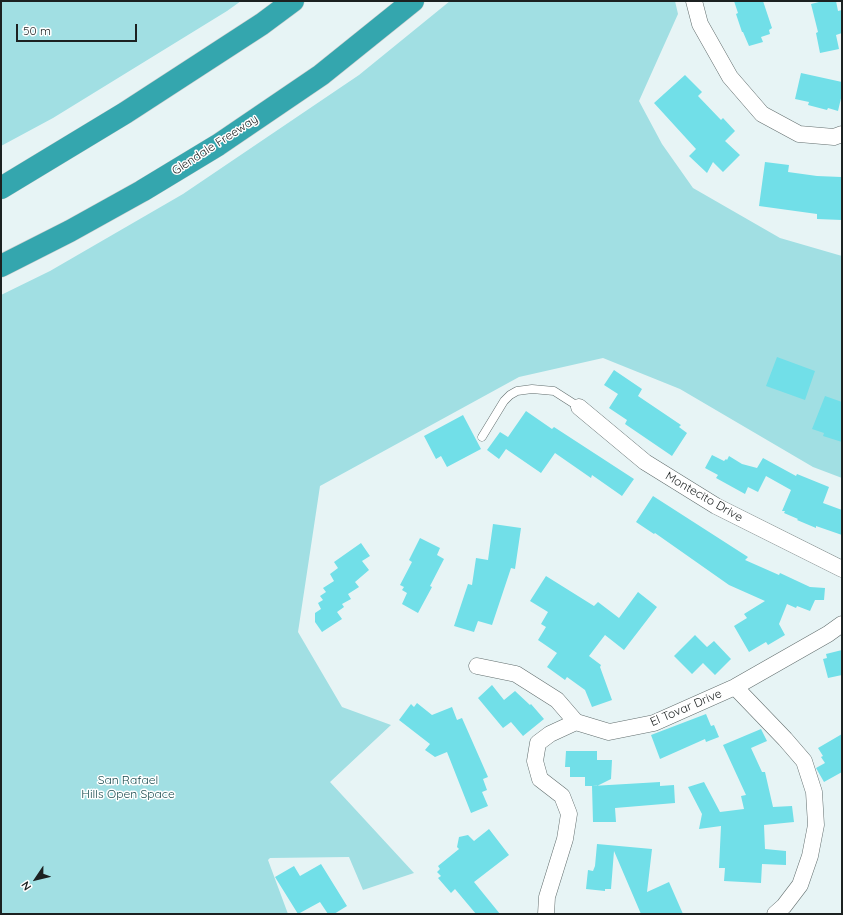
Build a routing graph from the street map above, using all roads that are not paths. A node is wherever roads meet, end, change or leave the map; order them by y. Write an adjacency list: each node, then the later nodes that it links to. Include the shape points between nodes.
1 (293, 1): 5 (highway, via 125,113)
2 (413, 1): 6 (highway, Glendale Freeway, via 321,75 218,145 90,220)
3 (694, 1): 4 (street, via 700,24 730,76 762,114 799,134 834,137)
4 (842, 134)
5 (1, 188)
6 (1, 266)
7 (579, 407): 8 (lane, via 554,391 517,391 504,401); 9 (street, Montecito Drive, via 645,462 716,506)
8 (482, 437)
9 (842, 569)
10 (842, 624): 12 (street, El Tovar Drive)
11 (477, 666): 13 (street, via 516,674 557,700)
12 (736, 687): 13 (street, El Tovar Drive, via 654,723 609,732); 15 (street, via 804,761 814,792 816,826 810,856 800,885)
13 (576, 722): 14 (street, via 550,734 538,743 535,760 540,779 562,796 569,814 565,839 547,897)
14 (546, 914)
15 (775, 914)

